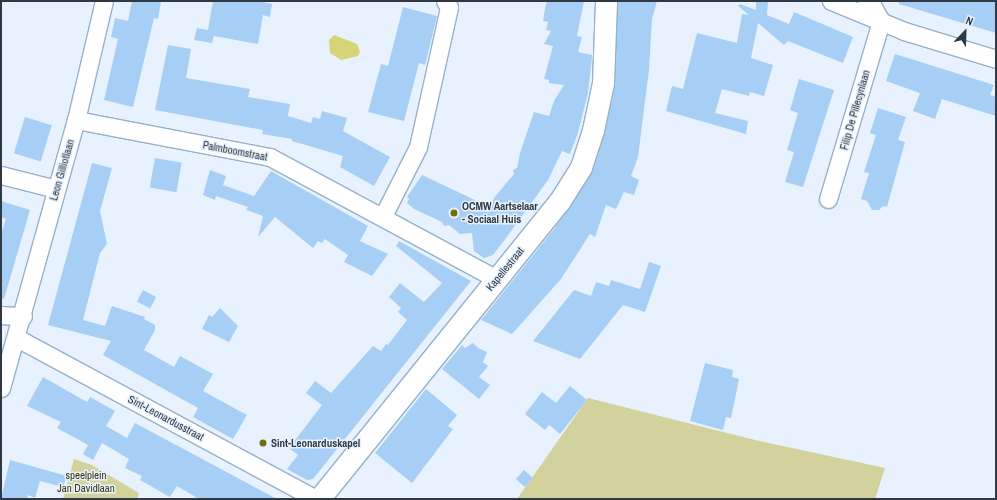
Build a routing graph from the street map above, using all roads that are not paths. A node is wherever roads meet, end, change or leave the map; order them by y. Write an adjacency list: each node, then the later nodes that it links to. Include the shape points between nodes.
1 (104, 1): 8 (street, Leon Gilliotlaan)
2 (445, 1): 12 (street, via 449,8 418,147)
3 (606, 1): 13 (street, Kapellestraat, via 603,82 593,130 581,167 559,202)
4 (831, 1): 6 (street)
5 (866, 1): 6 (street, via 872,5)
6 (881, 21): 7 (street); 11 (street, Filip De Pillecynlaan)
7 (996, 59)
8 (76, 120): 10 (street, Leon Gilliotlaan); 12 (street, Palmboomstraat, via 270,157)
9 (1, 175): 10 (street)
10 (56, 189): 15 (street, Leon Gilliotlaan)
11 (828, 199)
12 (383, 216): 13 (street, Palmboomstraat)
13 (497, 279): 18 (street, Kapellestraat)
14 (1, 315): 15 (street)
15 (23, 316): 16 (street, Leon Gilliotlaan)
16 (17, 338): 17 (street, Leon Gilliotlaan); 18 (street, Sint-Leonardusstraat)
17 (1, 388)
18 (317, 499)

